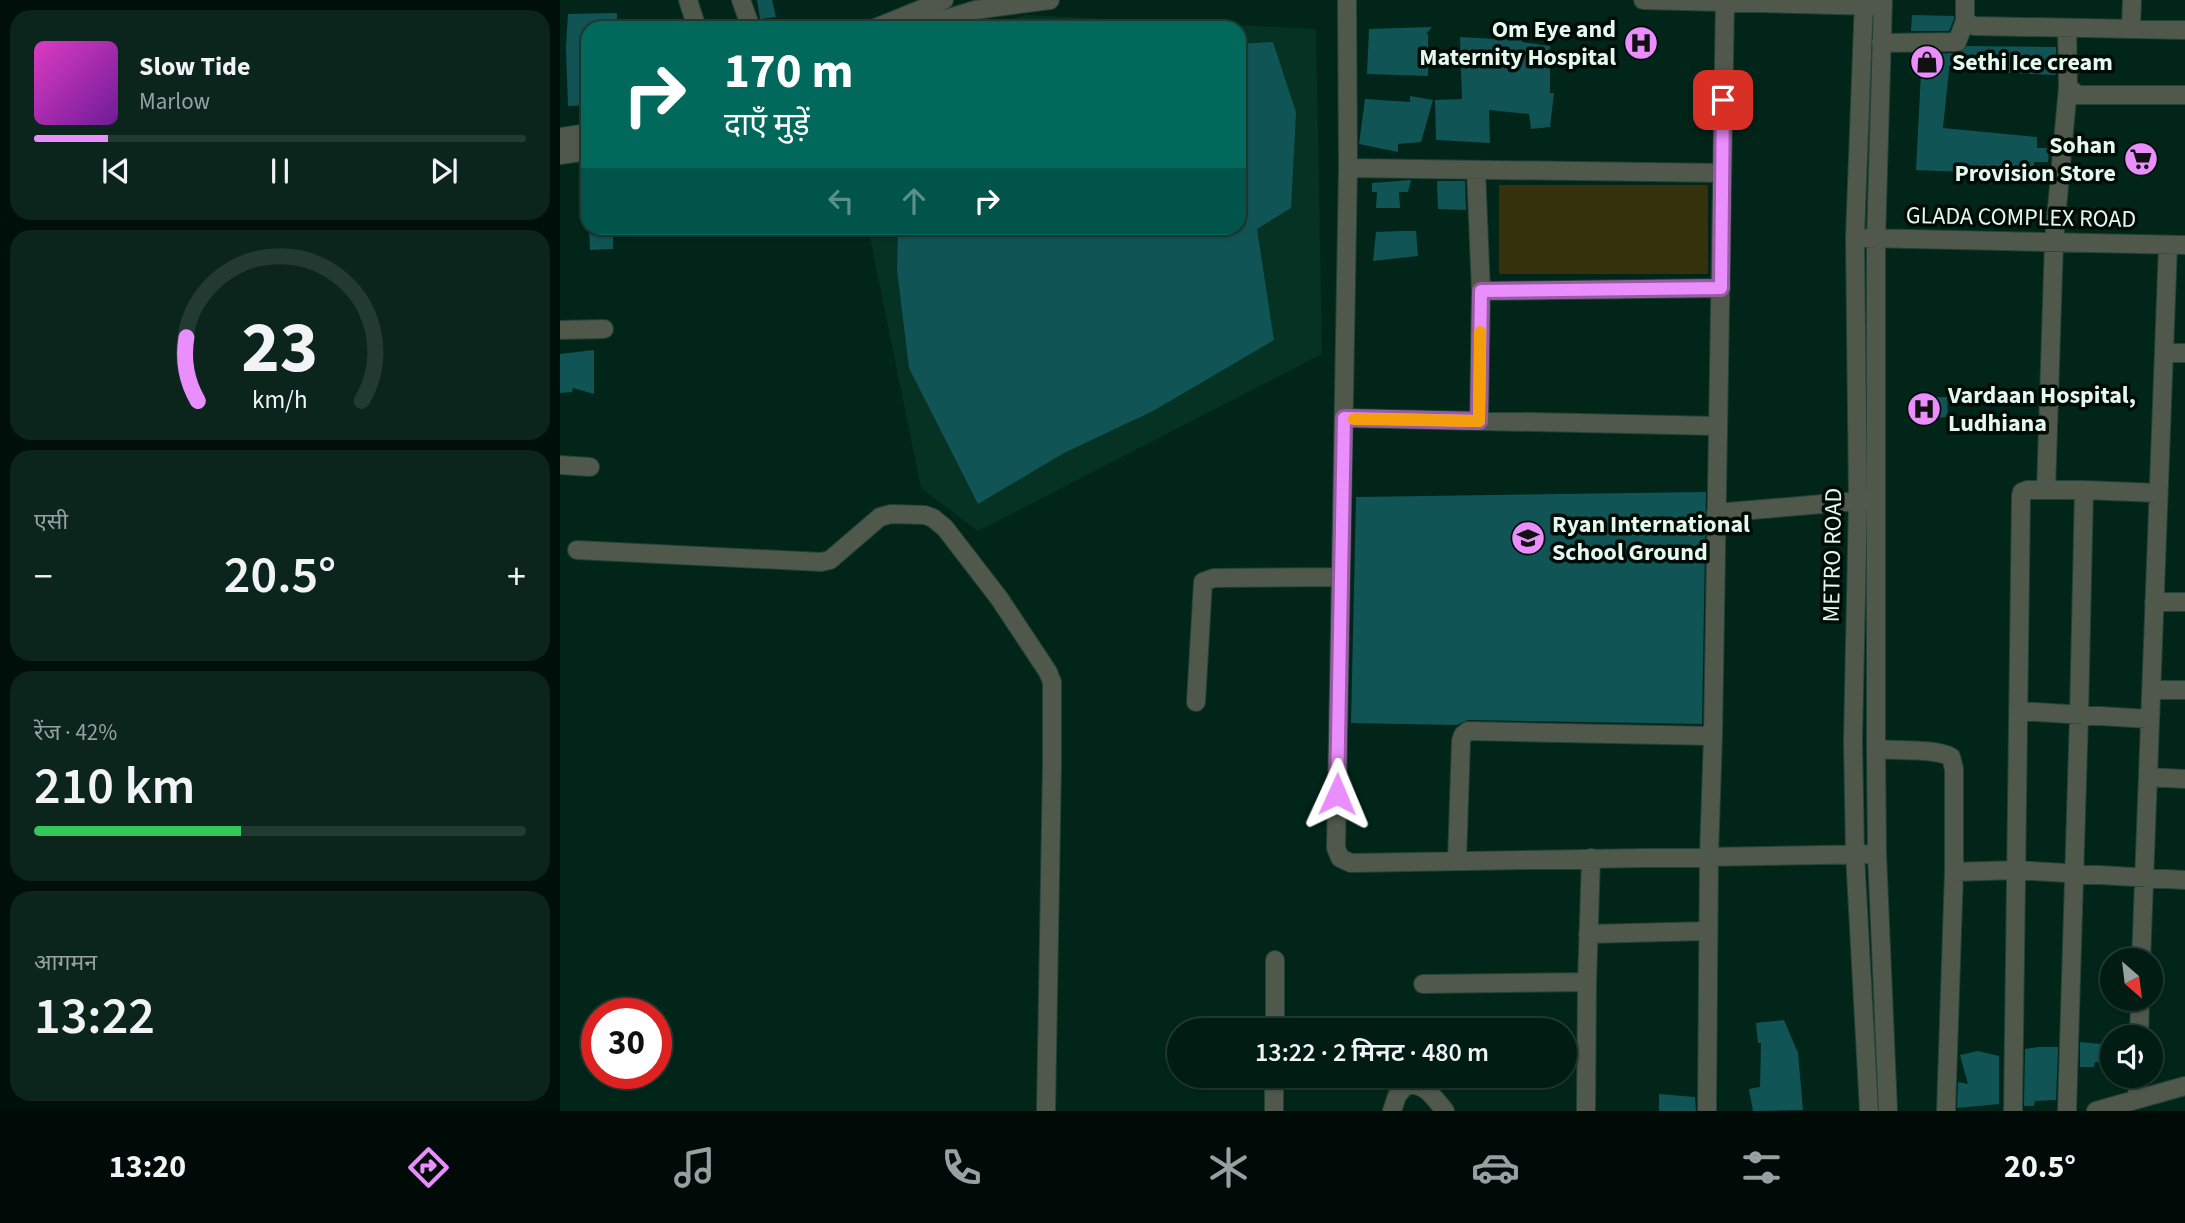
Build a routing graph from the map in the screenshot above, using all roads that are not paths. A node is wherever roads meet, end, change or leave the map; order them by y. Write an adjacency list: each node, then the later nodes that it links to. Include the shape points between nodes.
1 (688, 0): 11 (street)
2 (741, 0): 12 (street)
3 (944, 0): 13 (street)
4 (1051, 0): 14 (street, via 975,10)
5 (1347, 0): 26 (street)
6 (1643, 0): 9 (street)
7 (1965, 0): 15 (street)
8 (2132, 0): 17 (street)
9 (1725, 1): 10 (street); 28 (street)
10 (1873, 3): 19 (street, METRO ROAD); 29 (street, METRO ROAD)
11 (695, 21)
12 (748, 21)
13 (892, 21)
14 (938, 21)
15 (1965, 21): 16 (street, via 1974,26); 19 (street, via 1957,42)
16 (2067, 28): 17 (street); 20 (street)
17 (2131, 29): 18 (street)
18 (2185, 30)
19 (1881, 43): 30 (street, METRO ROAD)
20 (2068, 87): 21 (street, via 2078,95); 31 (street)
21 (2185, 95)
22 (581, 134): 23 (street)
23 (560, 137)
24 (581, 152): 25 (street)
25 (560, 155)
26 (1348, 168): 27 (street); 39 (street)
27 (1476, 170): 28 (street); 34 (street)
28 (1721, 173): 33 (street)
29 (1855, 237): 30 (street, GLADA COMPLEX ROAD); 48 (street, METRO ROAD)
30 (1876, 239): 31 (street, GLADA COMPLEX ROAD); 47 (street, METRO ROAD)
31 (2054, 241): 32 (street, GLADA COMPLEX ROAD); 44 (street)
32 (2176, 245): 37 (street)
33 (1721, 288): 34 (street); 41 (street)
34 (1481, 291): 40 (street)
35 (604, 329): 36 (street)
36 (560, 330)
37 (2164, 353): 38 (street); 46 (street)
38 (2185, 353)
39 (1344, 418): 40 (street); 51 (street)
40 (1479, 421): 41 (street)
41 (1717, 426): 49 (street)
42 (560, 465): 43 (street)
43 (590, 467)
44 (2046, 490): 45 (street); 57 (street, via 2027,489 2021,496)
45 (2084, 490): 46 (street); 58 (street)
46 (2158, 493): 52 (street)
47 (1877, 499): 48 (street); 61 (street, METRO ROAD)
48 (1858, 500): 49 (street); 64 (street, METRO ROAD)
49 (1716, 513): 60 (street)
50 (577, 550): 86 (street, via 821,562 830,560 885,515 925,515 945,528 1007,609 1052,682)
51 (1341, 577): 56 (street, via 1203,582); 68 (street, via 1338,854 1351,863)
52 (2154, 602): 53 (street); 54 (street)
53 (2185, 603)
54 (2151, 690): 55 (street); 59 (street)
55 (2185, 690)
56 (1196, 702)
57 (2018, 711): 58 (street); 69 (street)
58 (2080, 715): 59 (street); 71 (street)
59 (2149, 719): 62 (street)
60 (1713, 737): 66 (street); 68 (street, via 1468,731 1461,741)
61 (1876, 749): 65 (street, METRO ROAD); 70 (street, via 1951,757)
62 (2148, 778): 63 (street); 72 (street)
63 (2185, 779)
64 (1855, 854): 65 (street); 66 (street); 91 (street, METRO ROAD)
65 (1877, 854): 92 (street, METRO ROAD)
66 (1709, 855): 67 (street); 74 (street)
67 (1591, 858): 68 (street); 75 (street)
68 (1457, 861)
69 (2016, 870): 70 (street); 71 (street); 94 (street)
70 (1954, 872): 93 (street)
71 (2073, 873): 72 (street); 95 (street)
72 (2144, 877): 73 (street); 76 (street)
73 (2185, 880)
74 (1708, 931): 75 (street); 90 (street)
75 (1588, 934): 78 (street)
76 (2141, 948)
77 (1275, 960): 80 (street)
78 (1587, 982): 79 (street); 89 (street)
79 (1423, 984)
80 (1275, 1018)
81 (2185, 1086): 84 (street)
82 (1274, 1088): 87 (street)
83 (2137, 1088): 84 (street)
84 (2137, 1099): 96 (street)
85 (1440, 1108): 88 (street, via 1419,1085 1409,1084 1397,1096)
86 (1046, 1111)
87 (1274, 1111)
88 (1392, 1111)
89 (1586, 1111)
90 (1707, 1111)
91 (1869, 1111)
92 (1888, 1111)
93 (1946, 1111)
94 (2013, 1111)
95 (2067, 1111)
96 (2096, 1111)

